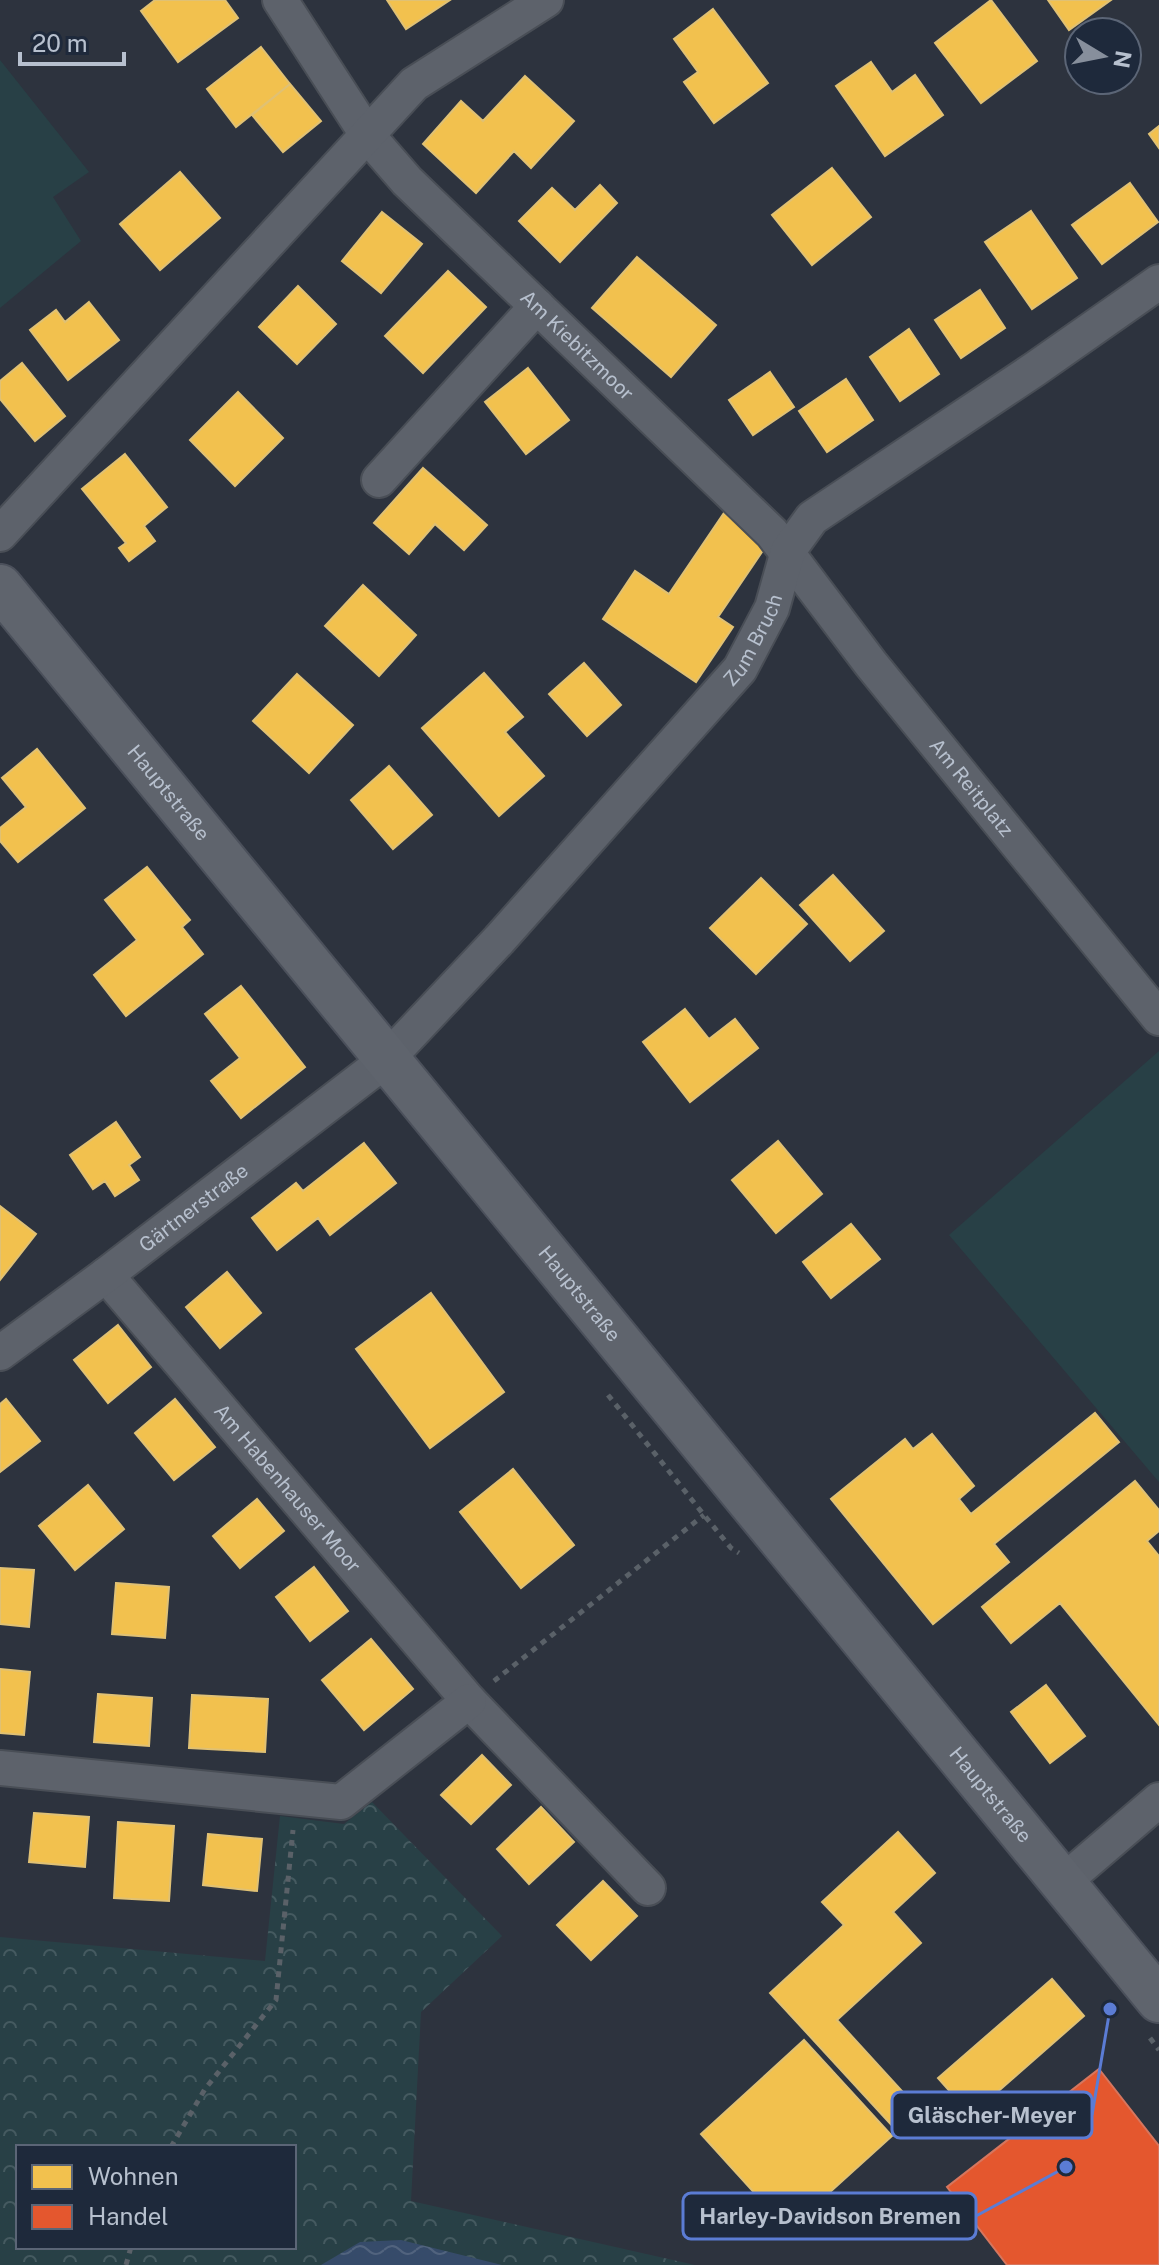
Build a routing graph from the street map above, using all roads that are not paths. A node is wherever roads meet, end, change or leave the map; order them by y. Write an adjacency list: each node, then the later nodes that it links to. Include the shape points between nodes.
1 (280, 0): 3 (street, Am Kiebitzmoor)
2 (546, 0): 3 (street, via 414,84)
3 (368, 136): 5 (street, Am Kiebitzmoor, via 407,181); 7 (street)
4 (1159, 282): 8 (street, Zum Bruch, via 812,518)
5 (537, 306): 6 (street); 8 (street, Am Kiebitzmoor)
6 (379, 480)
7 (0, 534)
8 (788, 551): 10 (street, Am Reitplatz, via 871,664); 11 (street, Zum Bruch, via 772,608 740,669)
9 (0, 587): 11 (main road, Hauptstraße)
10 (1159, 1018)
11 (386, 1060): 12 (street, Gärtnerstraße); 17 (main road, Hauptstraße)
12 (106, 1275): 13 (street, Gärtnerstraße); 14 (street, Am Habenhauser Moor)
13 (0, 1353)
14 (469, 1701): 15 (street, via 341,1802); 18 (street, Am Habenhauser Moor)
15 (0, 1768)
16 (1159, 1800): 17 (street)
17 (1062, 1883): 19 (main road, Hauptstraße)
18 (648, 1888)
19 (1159, 2000)

